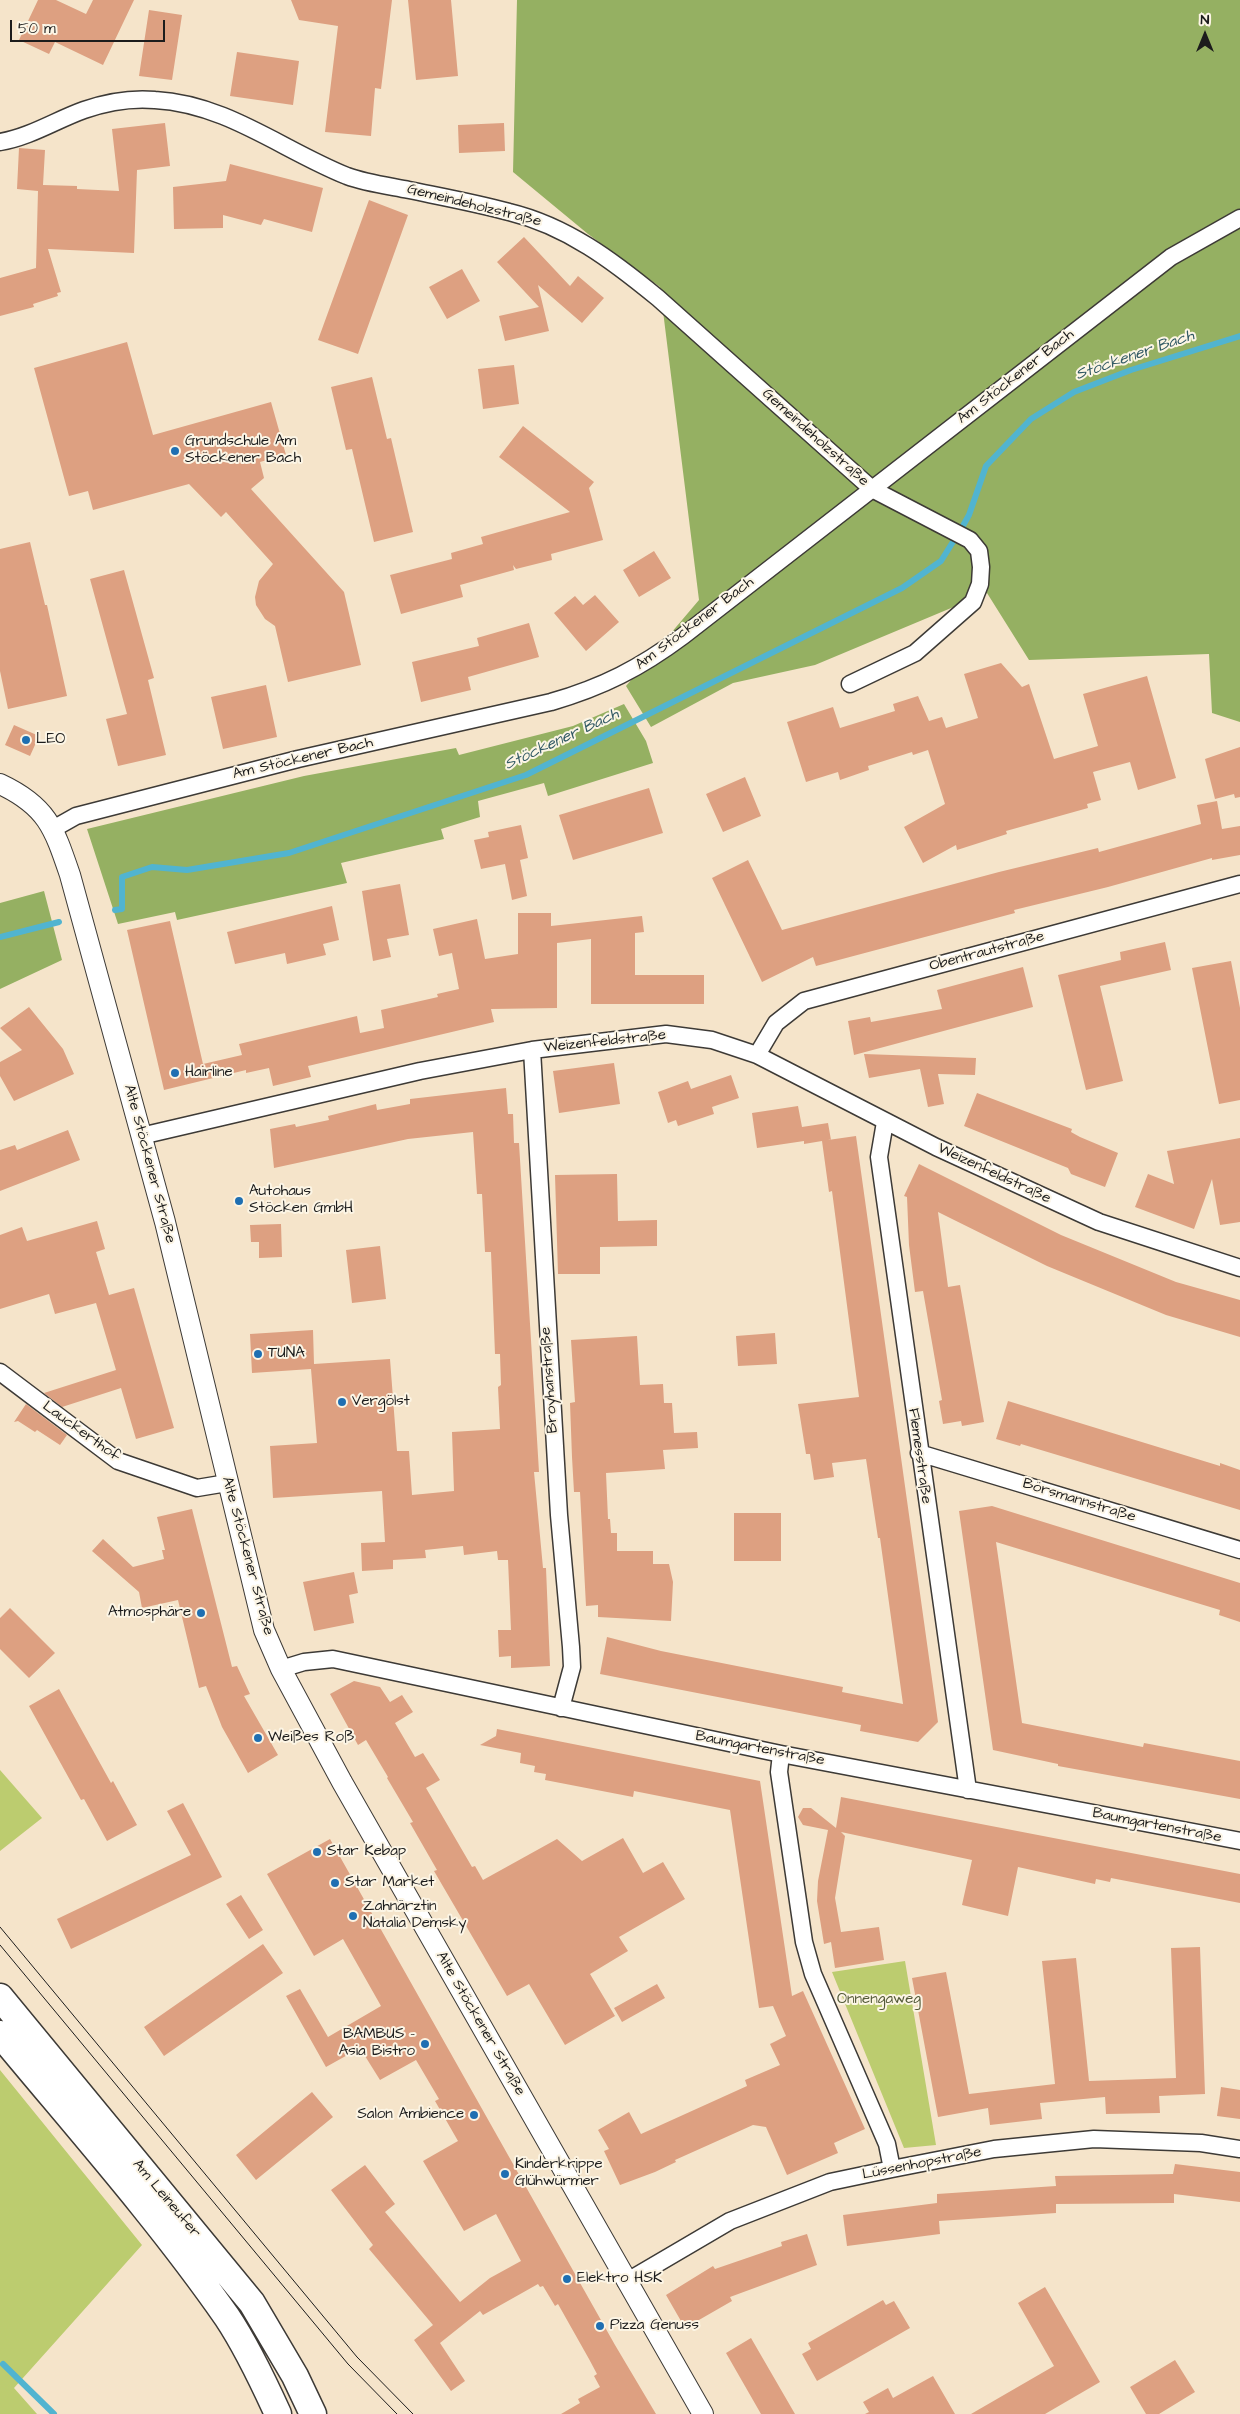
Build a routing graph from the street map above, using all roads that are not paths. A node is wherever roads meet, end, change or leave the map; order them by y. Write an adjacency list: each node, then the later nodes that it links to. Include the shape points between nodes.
1 (0, 142): 3 (street, Gemeindeholzstraße, via 85,110 120,101 190,104 216,112 347,176 509,212 548,224 590,246 622,268)
2 (1240, 218): 3 (street, Am Stöckener Bach, via 1171,257)
3 (872, 489): 4 (street, Gemeindeholzstraße, via 970,540 979,551 980,584 973,602 915,653); 6 (street, Am Stöckener Bach, via 653,658 616,680 552,702 298,760 76,816)
4 (850, 684)
5 (0, 784): 6 (street, Alte Stöckener Straße, via 37,807)
6 (54, 829): 11 (street, Alte Stöckener Straße, via 70,875)
7 (1240, 884): 9 (street, Obentrautstraße, via 804,1001 776,1023)
8 (532, 1050): 9 (street, Weizenfeldstraße, via 666,1034 712,1040); 11 (street, Weizenfeldstraße, via 420,1071); 18 (street, Broyhanstraße, via 559,1515 572,1668)
9 (757, 1055): 10 (street, Weizenfeldstraße)
10 (885, 1122): 12 (street, Weizenfeldstraße, via 1099,1222); 14 (street, Flemesstraße, via 879,1157)
11 (142, 1136): 15 (street, Alte Stöckener Straße)
12 (1240, 1268)
13 (0, 1372): 15 (street, Lauckerthof, via 118,1461 197,1488)
14 (919, 1453): 16 (street, Börsmannstraße); 20 (street, Flemesstraße)
15 (227, 1483): 17 (street, Alte Stöckener Straße, via 264,1630)
16 (1240, 1550)
17 (281, 1668): 18 (street, Baumgartenstraße, via 334,1659); 26 (street, Alte Stöckener Straße, via 346,1789)
18 (561, 1708): 19 (street, Baumgartenstraße)
19 (782, 1754): 20 (street, Baumgartenstraße); 25 (street, via 779,1772 804,1942 813,1974 887,2144)
20 (968, 1790): 21 (street, Baumgartenstraße)
21 (1240, 1841)
22 (0, 1997): 28 (main road, Am Leineufer, via 252,2303 295,2376)
23 (0, 2034): 27 (main road, Am Leineufer, via 144,2207 228,2318)
24 (1240, 2150): 25 (street, Lüssenhopstraße, via 1201,2143 1094,2139 994,2149)
25 (892, 2169): 26 (street, Lüssenhopstraße, via 830,2182 730,2221)
26 (626, 2282): 29 (street, Alte Stöckener Straße)
27 (278, 2414)
28 (313, 2414)
29 (703, 2414)

